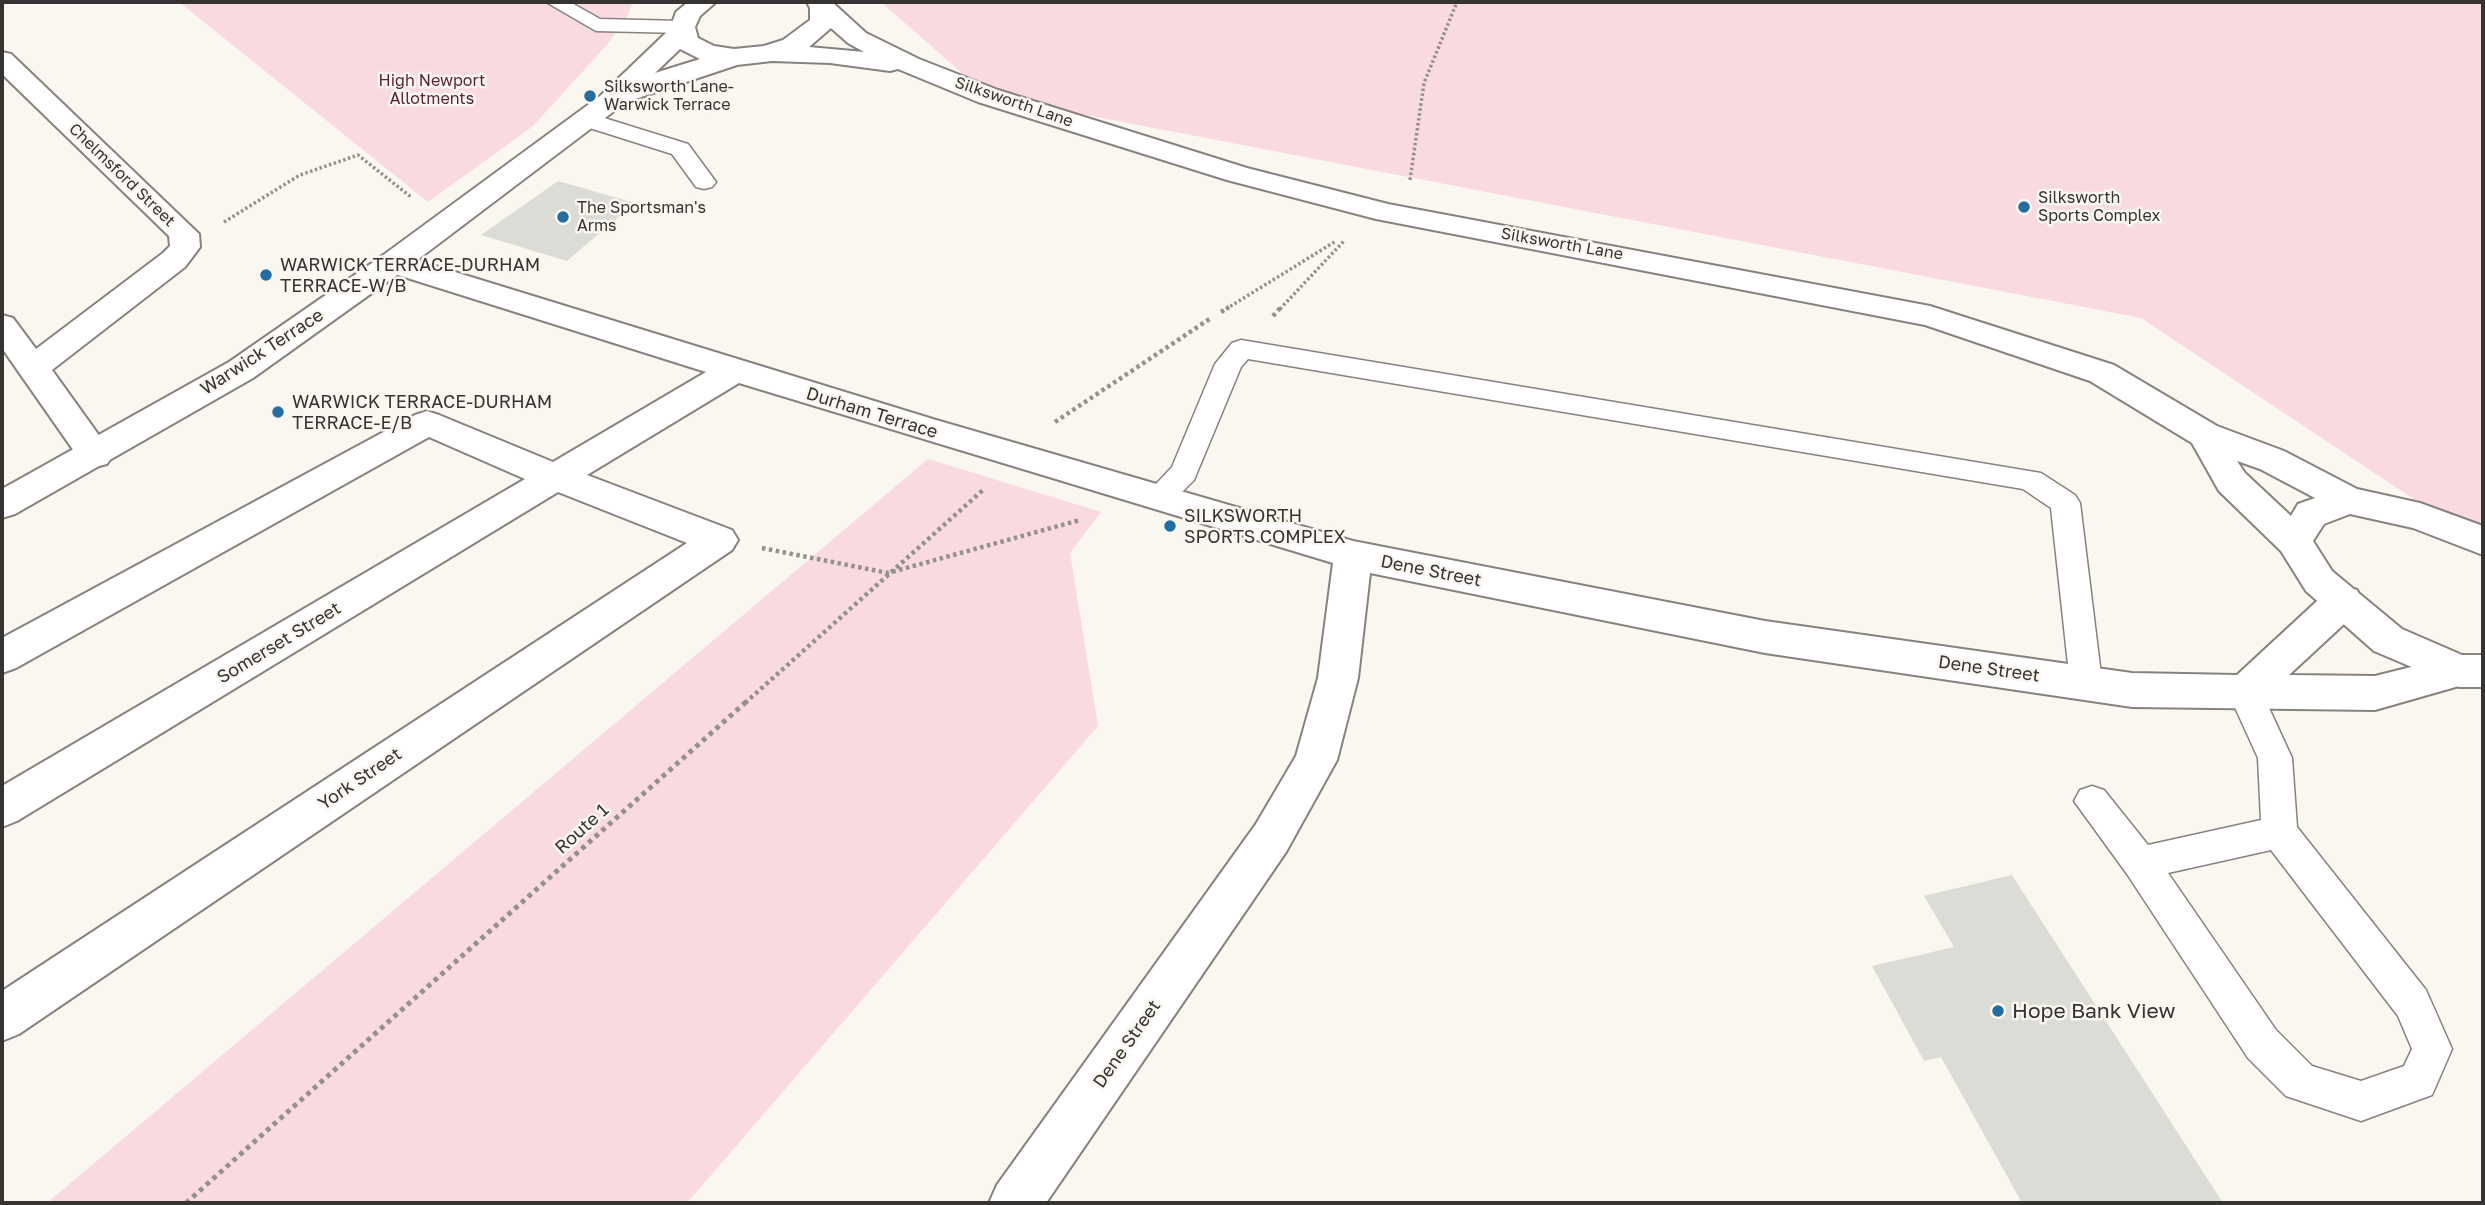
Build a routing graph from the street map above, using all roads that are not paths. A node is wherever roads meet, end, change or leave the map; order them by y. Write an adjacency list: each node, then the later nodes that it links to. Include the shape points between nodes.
1 (556, 2): 3 (lane, via 596,25)
2 (821, 4): 4 (street, Silksworth Lane, via 823,21 811,34); 7 (street, Silksworth Lane, via 858,38)
3 (690, 15): 5 (street, Silksworth Lane, via 687,42 707,53); 8 (street, Warwick Terrace)
4 (767, 54): 5 (street, Silksworth Lane); 7 (street, Silksworth Lane, via 830,55)
5 (734, 57): 8 (street, Warwick Terrace, via 659,80)
6 (2, 60): 13 (street, Chelmsford Street, via 184,234 185,247 174,260)
7 (910, 65): 15 (street, Silksworth Lane, via 988,96 1237,174 1387,213 1930,316 2102,373)
8 (610, 102): 9 (street, Warwick Terrace)
9 (585, 119): 10 (lane, via 680,149); 11 (street, Warwick Terrace)
10 (704, 182)
11 (393, 263): 14 (street, Durham Terrace); 16 (street, Warwick Terrace, via 242,370)
12 (2, 325): 13 (street)
13 (33, 368): 16 (street)
14 (736, 370): 17 (street, Somerset Street); 18 (street, Durham Terrace)
15 (2206, 435): 19 (street, Silksworth Lane, via 2272,460); 21 (street, via 2232,482)
16 (95, 455): 20 (street, Warwick Terrace)
17 (557, 478): 25 (street, via 427,422); 30 (street, Somerset Street); 33 (street, York Street, via 719,540)
18 (1158, 498): 23 (street, Durham Terrace); 27 (lane, via 1184,473 1229,364 1241,349 2031,480 2065,503)
19 (2348, 500): 21 (street, via 2311,514); 22 (street, Silksworth Lane, via 2420,516)
20 (2, 505)
21 (2294, 541): 24 (street, via 2319,580)
22 (2483, 541)
23 (1353, 555): 27 (street, Dene Street, via 1765,637); 34 (street, Dene Street, via 1338,678 1316,761 1271,838)
24 (2343, 601): 26 (street, via 2388,640); 28 (street)
25 (2, 657)
26 (2471, 671): 28 (street, Dene Street, via 2375,693)
27 (2086, 683): 28 (street, Dene Street, via 2132,690)
28 (2245, 691): 31 (lane, via 2275,758)
29 (2092, 801): 32 (lane)
30 (2, 808)
31 (2279, 832): 32 (lane); 32 (lane, via 2412,1003 2432,1049 2418,1081 2361,1101 2300,1082 2262,1044)
32 (2140, 863)
33 (2, 1018)
34 (1015, 1203)

